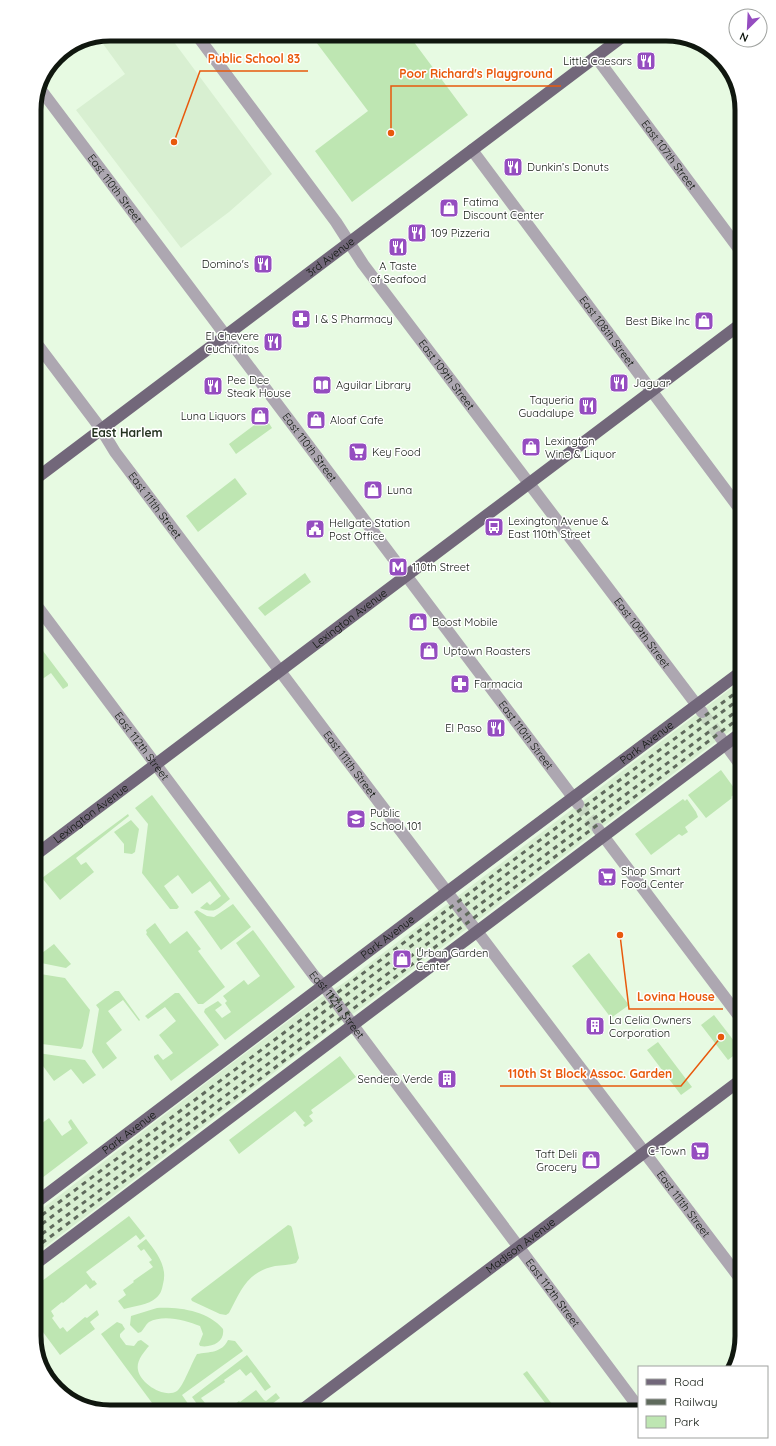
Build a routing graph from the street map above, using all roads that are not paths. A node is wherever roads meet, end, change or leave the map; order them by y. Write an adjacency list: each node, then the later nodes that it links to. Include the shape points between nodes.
1 (201, 41): 6 (street, East 109th Street, via 318,197)
2 (617, 41): 3 (main road, 3rd Avenue)
3 (596, 57): 5 (main road, 3rd Avenue); 7 (street, East 107th Street)
4 (43, 93): 9 (street, East 110th Street)
5 (472, 150): 6 (main road, 3rd Avenue); 11 (street, East 108th Street)
6 (349, 243): 9 (main road, 3rd Avenue); 14 (street, East 109th Street)
7 (735, 243)
8 (735, 328): 11 (main road, Lexington Avenue)
9 (226, 336): 12 (main road, 3rd Avenue); 16 (street, East 110th Street)
10 (41, 349): 12 (street, East 111th Street)
11 (652, 392): 14 (main road, Lexington Avenue); 15 (street, East 108th Street)
12 (101, 429): 13 (main road, 3rd Avenue); 18 (street, East 111th Street, via 115,452)
13 (41, 475)
14 (529, 484): 16 (main road, Lexington Avenue); 20 (street, East 109th Street)
15 (735, 503)
16 (406, 576): 18 (main road, Lexington Avenue); 25 (street, East 110th Street)
17 (41, 611): 24 (street, East 112th Street)
18 (280, 671): 24 (main road, Lexington Avenue); 28 (street, East 111th Street)
19 (735, 677): 20 (main road, Park Avenue)
20 (699, 708): 25 (main road, Park Avenue)
21 (735, 735): 22 (main road)
22 (723, 740): 23 (street); 26 (main road)
23 (735, 757)
24 (156, 765): 27 (main road, Lexington Avenue); 30 (street, East 112th Street)
25 (576, 800): 28 (main road, Park Avenue)
26 (600, 833): 29 (main road); 31 (street)
27 (41, 851)
28 (447, 892): 29 (street, East 111th Street); 30 (main road, Park Avenue)
29 (477, 932): 32 (main road); 34 (street, East 111th Street)
30 (324, 986): 32 (street, East 112th Street); 35 (main road, Park Avenue)
31 (735, 1011)
32 (353, 1025): 36 (street, East 112th Street); 37 (main road)
33 (735, 1084): 34 (main road, Madison Avenue)
34 (644, 1152): 36 (main road, Madison Avenue); 38 (street, East 111th Street)
35 (41, 1199)
36 (518, 1247): 39 (main road, Madison Avenue); 40 (street, East 112th Street)
37 (41, 1260)
38 (735, 1271)
39 (309, 1405)
40 (637, 1405)

